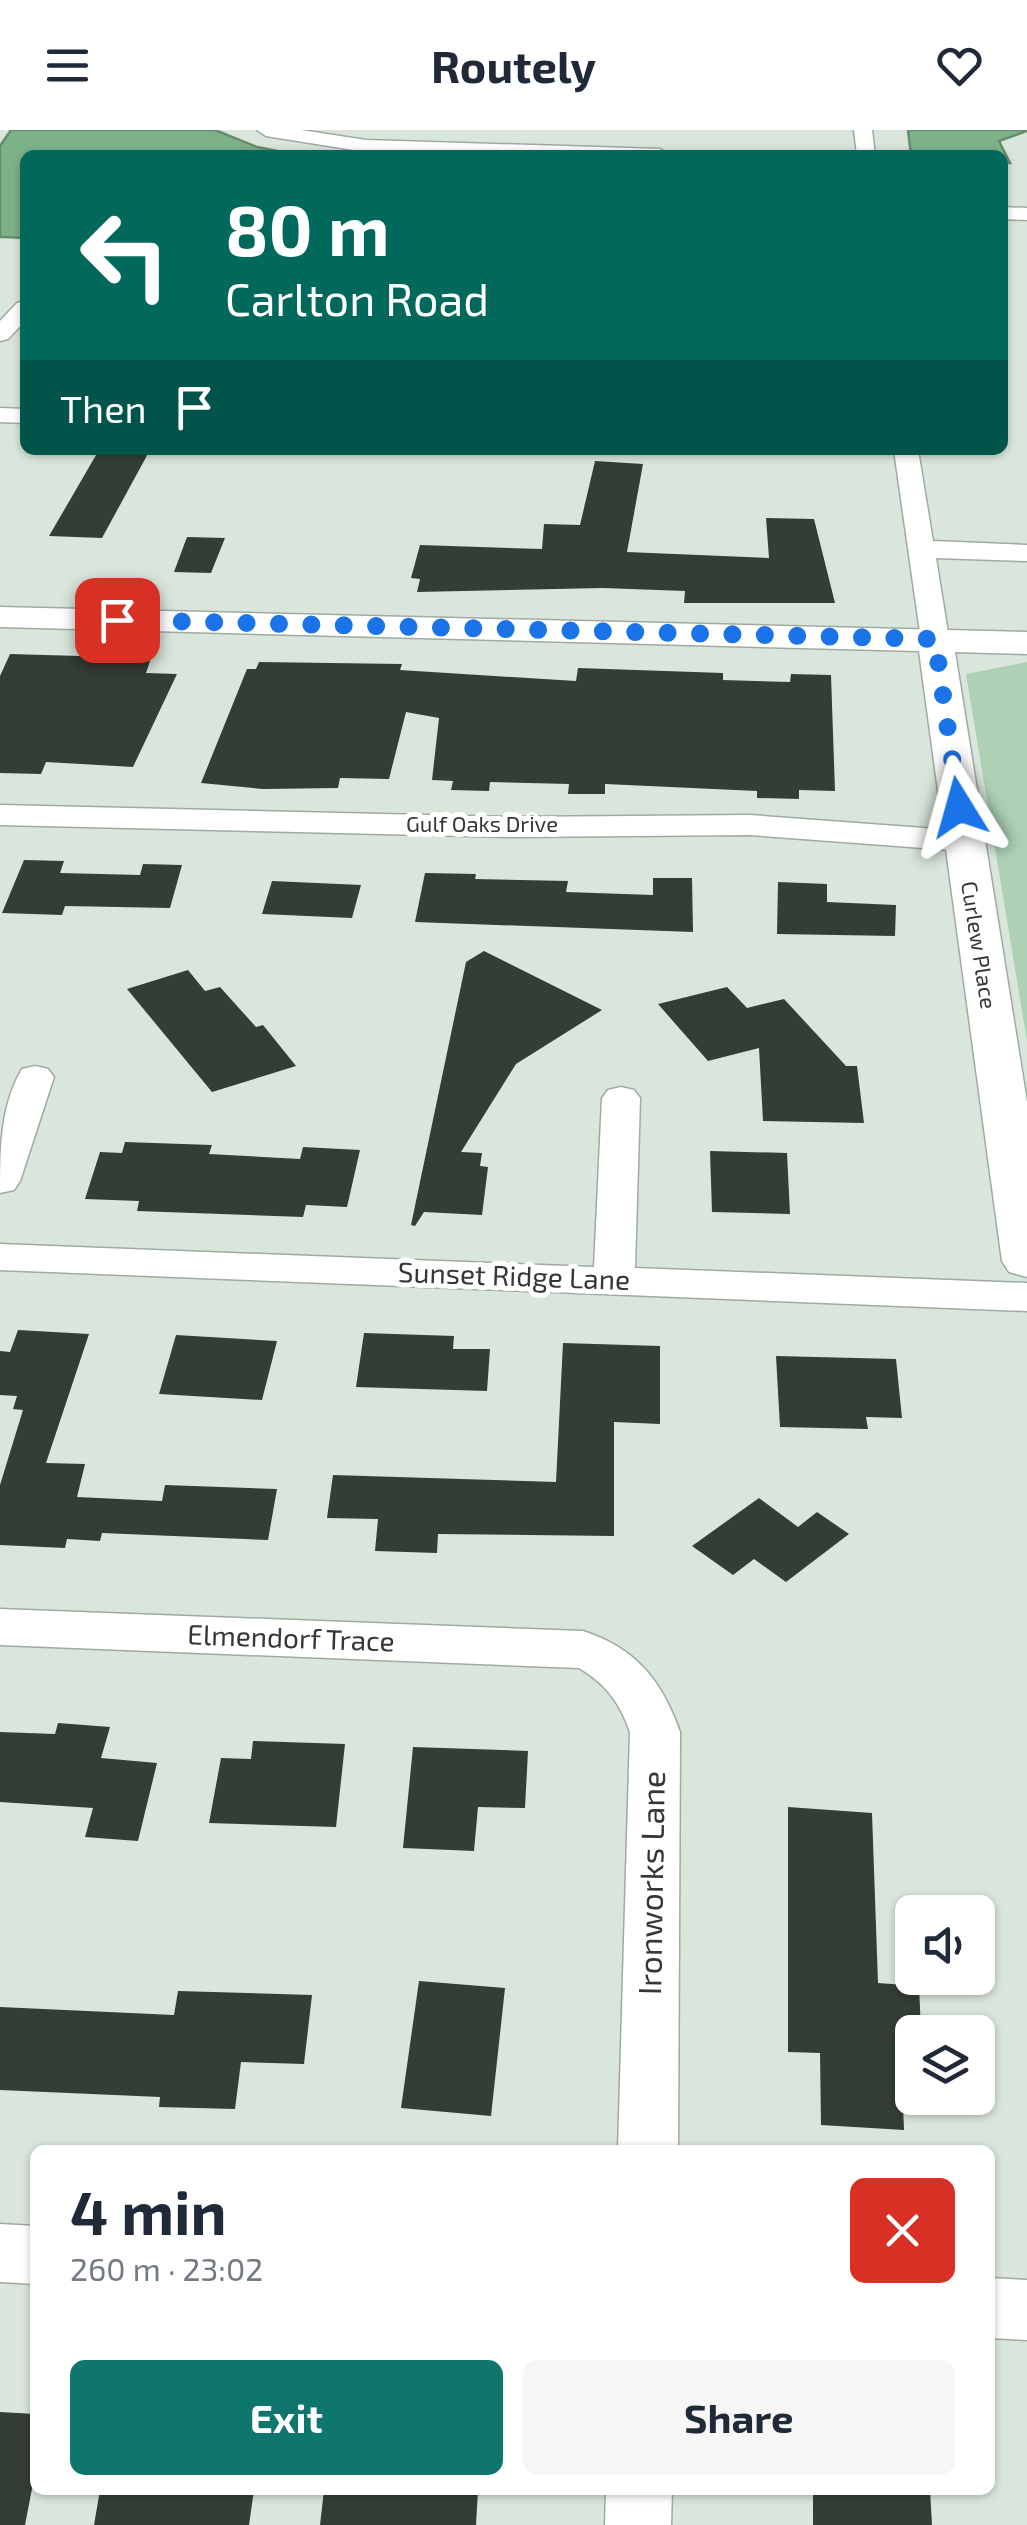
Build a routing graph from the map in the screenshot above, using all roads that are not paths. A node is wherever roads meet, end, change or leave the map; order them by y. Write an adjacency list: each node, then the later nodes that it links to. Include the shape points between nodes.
1 (266, 130): 2 (street, via 377,146)
2 (503, 150)
3 (907, 455): 4 (street, Curlew Place)
4 (921, 549): 5 (street); 7 (street, Curlew Place)
5 (1027, 553)
6 (0, 616): 7 (street)
7 (935, 639): 8 (street); 10 (street, Curlew Place)
8 (1027, 643)
9 (0, 815): 10 (street, Gulf Oaks Drive, via 514,828 746,825)
10 (964, 841): 15 (street, Curlew Place)
11 (35, 1077): 13 (street)
12 (621, 1098): 16 (street)
13 (0, 1181)
14 (0, 1257): 16 (street, Sunset Ridge Lane)
15 (1027, 1261)
16 (614, 1280): 17 (street, Sunset Ridge Lane)
17 (1027, 1297)
18 (0, 1627): 19 (street, Elmendorf Trace)
19 (583, 1650): 20 (street, Ironworks Lane, via 605,1657 626,1676 646,1703 654,1732)
20 (648, 2145)
21 (0, 2253): 22 (street)
22 (30, 2255)
23 (995, 2308): 24 (street)
24 (1027, 2310)
25 (639, 2495): 26 (street)
26 (638, 2525)

